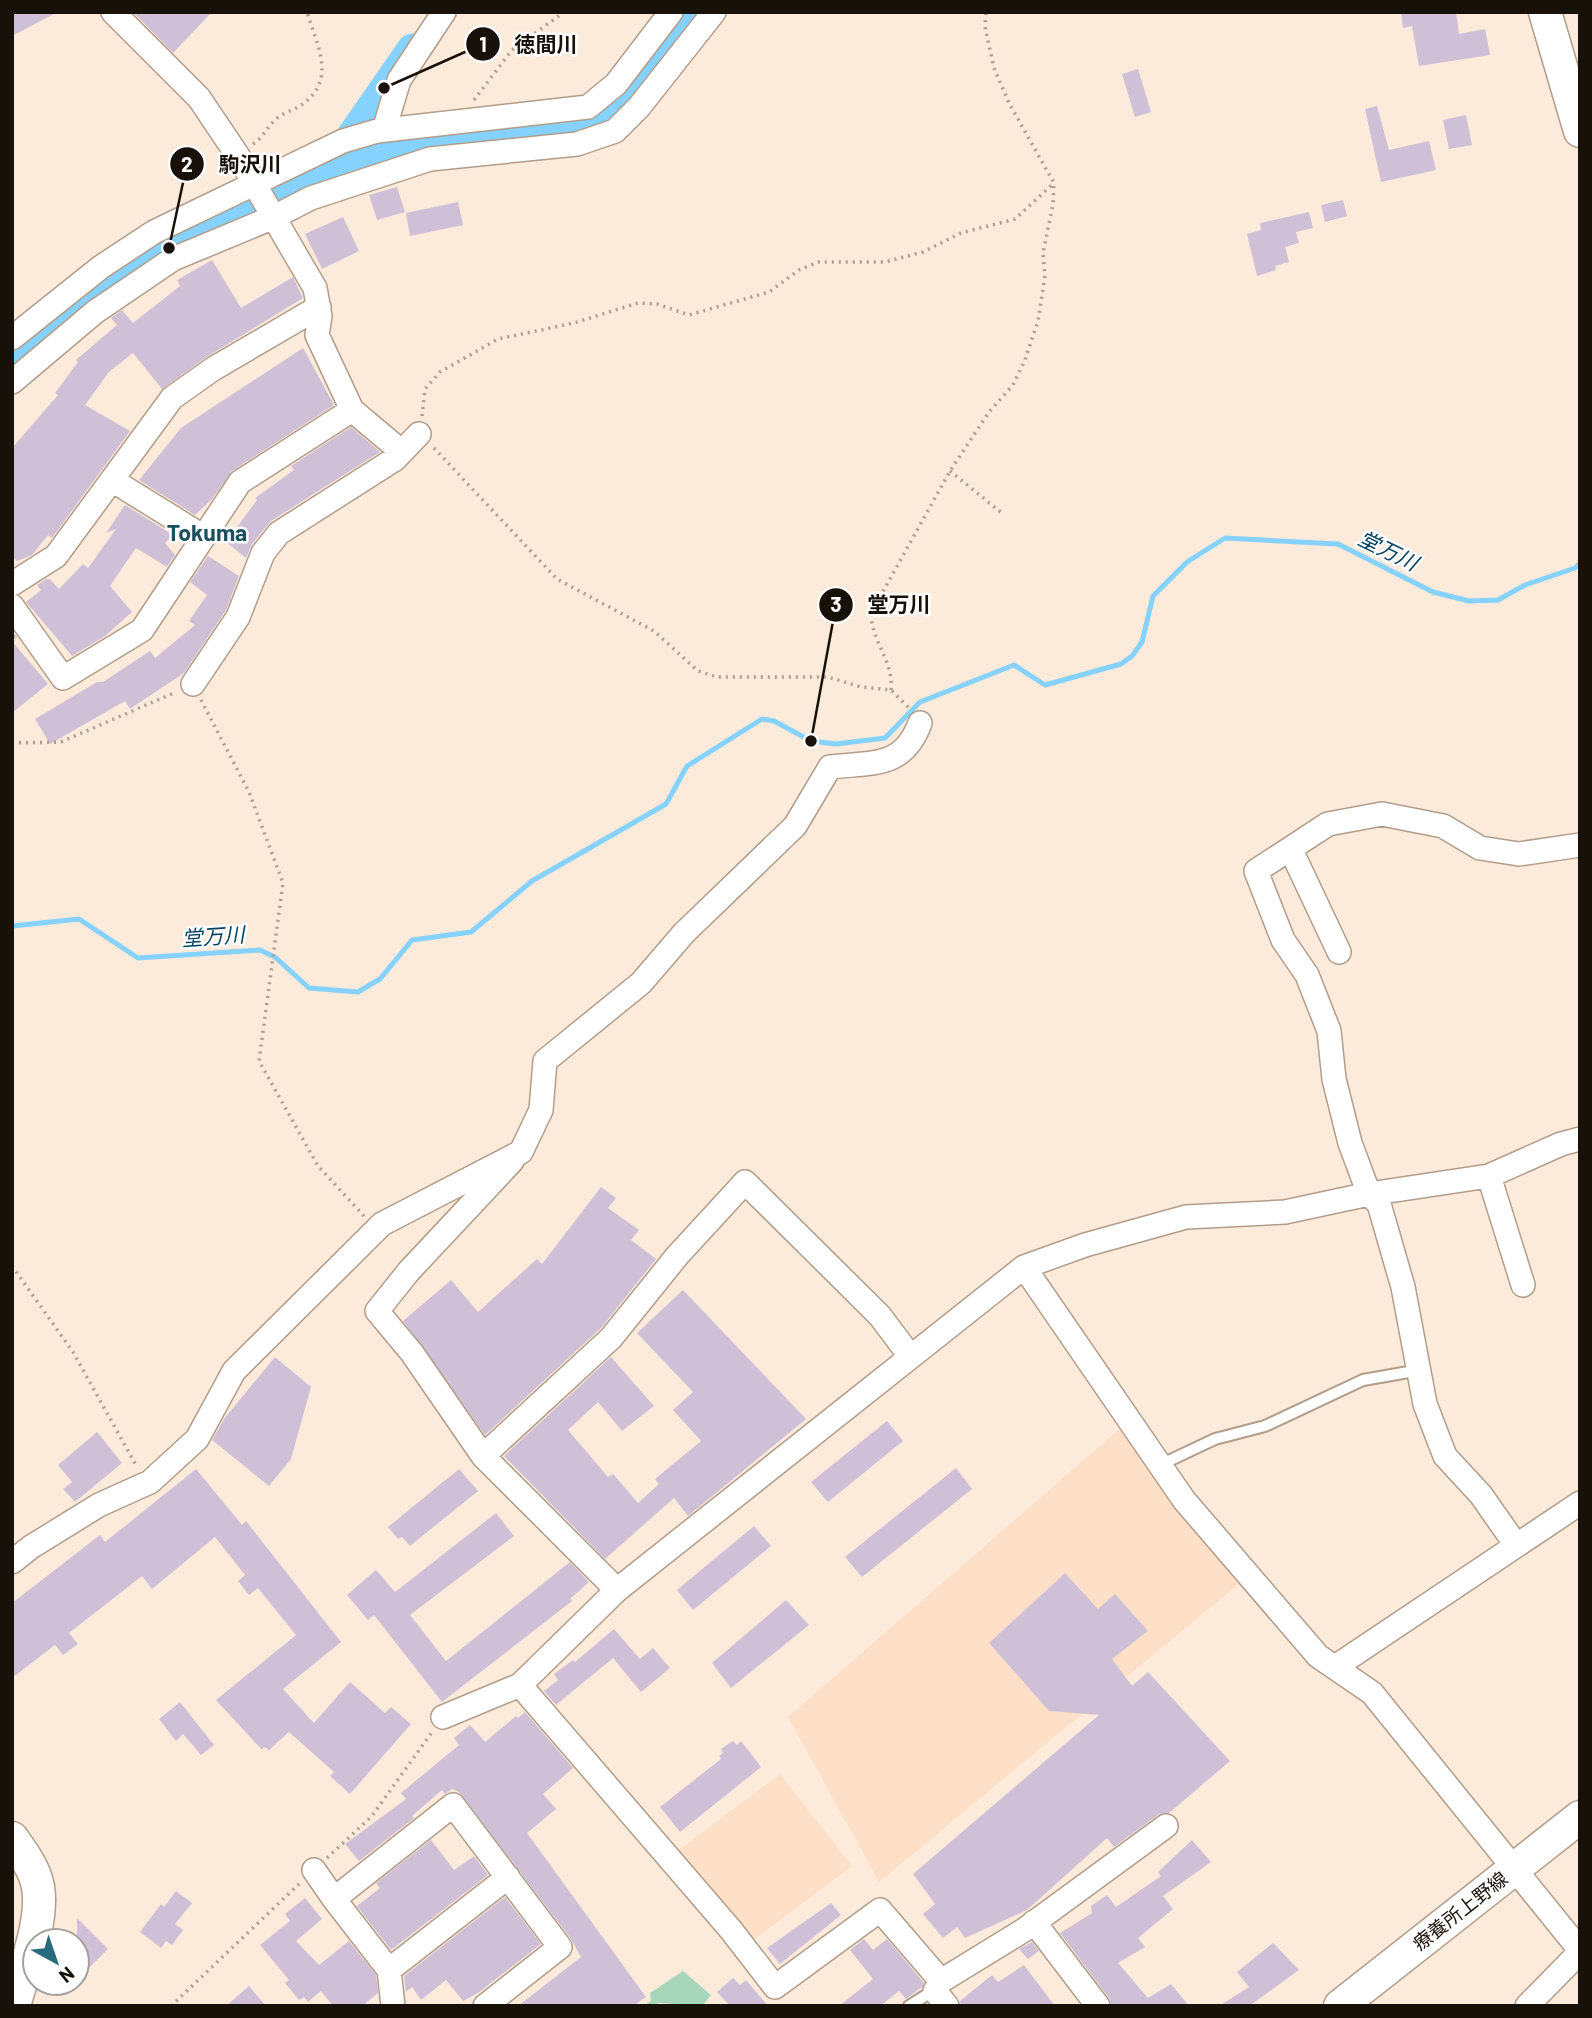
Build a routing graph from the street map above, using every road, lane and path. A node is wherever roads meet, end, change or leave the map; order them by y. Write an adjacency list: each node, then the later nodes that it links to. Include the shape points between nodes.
1 (113, 12): 12 (street, via 199,98)
2 (307, 12): 12 (path, via 323,57 317,88 306,103 276,119 258,141)
3 (444, 12): 10 (street, via 399,80)
4 (564, 12): 9 (path, via 512,50 468,108)
5 (671, 12): 9 (street, via 616,84 588,107)
6 (714, 12): 15 (street, via 615,131 578,144 430,159)
7 (986, 12): 13 (path, via 994,68)
8 (1545, 12): 11 (street)
9 (464, 122): 10 (street)
10 (381, 130): 14 (street, via 343,141)
11 (1580, 131)
12 (236, 154): 14 (street)
13 (1054, 183): 20 (path, via 1015,219 961,233 923,252 885,262 818,262 769,292 689,315 638,303 498,339 440,372 425,389); 22 (path, via 1038,321 1025,360)
14 (254, 185): 15 (street); 17 (street, via 154,232)
15 (272, 215): 16 (street, via 316,288); 18 (street, via 173,259 95,312)
16 (319, 307): 19 (street, via 317,335); 23 (street, via 172,398)
17 (12, 338)
18 (12, 382)
19 (352, 410): 21 (street); 25 (street, via 240,482)
20 (419, 434): 21 (street); 29 (path, via 556,579 654,631 698,671 717,677 828,677)
21 (402, 452): 28 (street, via 279,533 263,553 238,617)
22 (950, 471): 24 (path); 29 (path, via 872,612 871,626 893,674)
23 (112, 480): 25 (street); 26 (street, via 56,556)
24 (1003, 514)
25 (204, 537): 27 (street, via 142,630 63,678)
26 (12, 584)
27 (12, 606)
28 (193, 684): 32 (path, via 61,742); 40 (path, via 249,792 284,883 258,1061 318,1166 356,1209)
29 (891, 690): 30 (path)
30 (905, 704)
31 (920, 723): 37 (street, via 914,739 892,760 830,767 795,826 684,933 641,983 545,1060 541,1110)
32 (12, 743)
33 (1580, 845): 34 (street, via 1519,854 1480,848 1443,826 1382,814 1328,824)
34 (1291, 850): 35 (street); 39 (street, via 1256,871 1283,940 1307,975 1329,1031 1340,1105)
35 (1339, 952)
36 (1580, 1139): 38 (street)
37 (521, 1152): 40 (street); 46 (street, via 377,1311)
38 (1489, 1176): 39 (street); 43 (street)
39 (1369, 1194): 42 (street, via 1285,1212 1186,1217); 45 (street, via 1379,1204 1404,1287)
40 (382, 1224): 48 (street, via 234,1371 197,1439)
41 (12, 1266): 48 (path, via 73,1352)
42 (1024, 1267): 44 (street); 47 (street)
43 (1523, 1285)
44 (910, 1356): 46 (street, via 880,1316 745,1182 611,1338); 52 (street)
45 (1420, 1370): 47 (lane, via 1363,1380 1265,1426 1215,1439); 50 (street, via 1425,1404 1446,1456)
46 (484, 1456): 52 (street)
47 (1160, 1465): 53 (street, via 1184,1500 1318,1656)
48 (146, 1484): 51 (street, via 99,1505)
49 (1580, 1503): 50 (street)
50 (1516, 1545): 53 (street)
51 (12, 1562)
52 (617, 1590): 54 (street)
53 (1335, 1668): 60 (street, via 1373,1693)
54 (520, 1685): 55 (street); 66 (street, via 775,1987 880,1910)
55 (443, 1717)
56 (1580, 1816): 60 (street, 療養所上野線)
57 (1166, 1826): 63 (street)
58 (12, 1838): 67 (street, via 38,1887 36,1930)
59 (314, 1870): 62 (street)
60 (1513, 1870): 64 (street); 72 (street, 療養所上野線)
61 (508, 1877): 62 (street, via 453,1805); 65 (street); 69 (street, via 560,1947)
62 (334, 1899): 65 (street)
63 (1034, 1922): 66 (street); 71 (street)
64 (1580, 1951): 73 (street)
65 (389, 1970): 68 (street)
66 (941, 1992): 70 (lane)
67 (13, 2006)
68 (393, 2006)
69 (485, 2006)
70 (909, 2006)
71 (1098, 2006)
72 (1340, 2006)
73 (1527, 2006)

